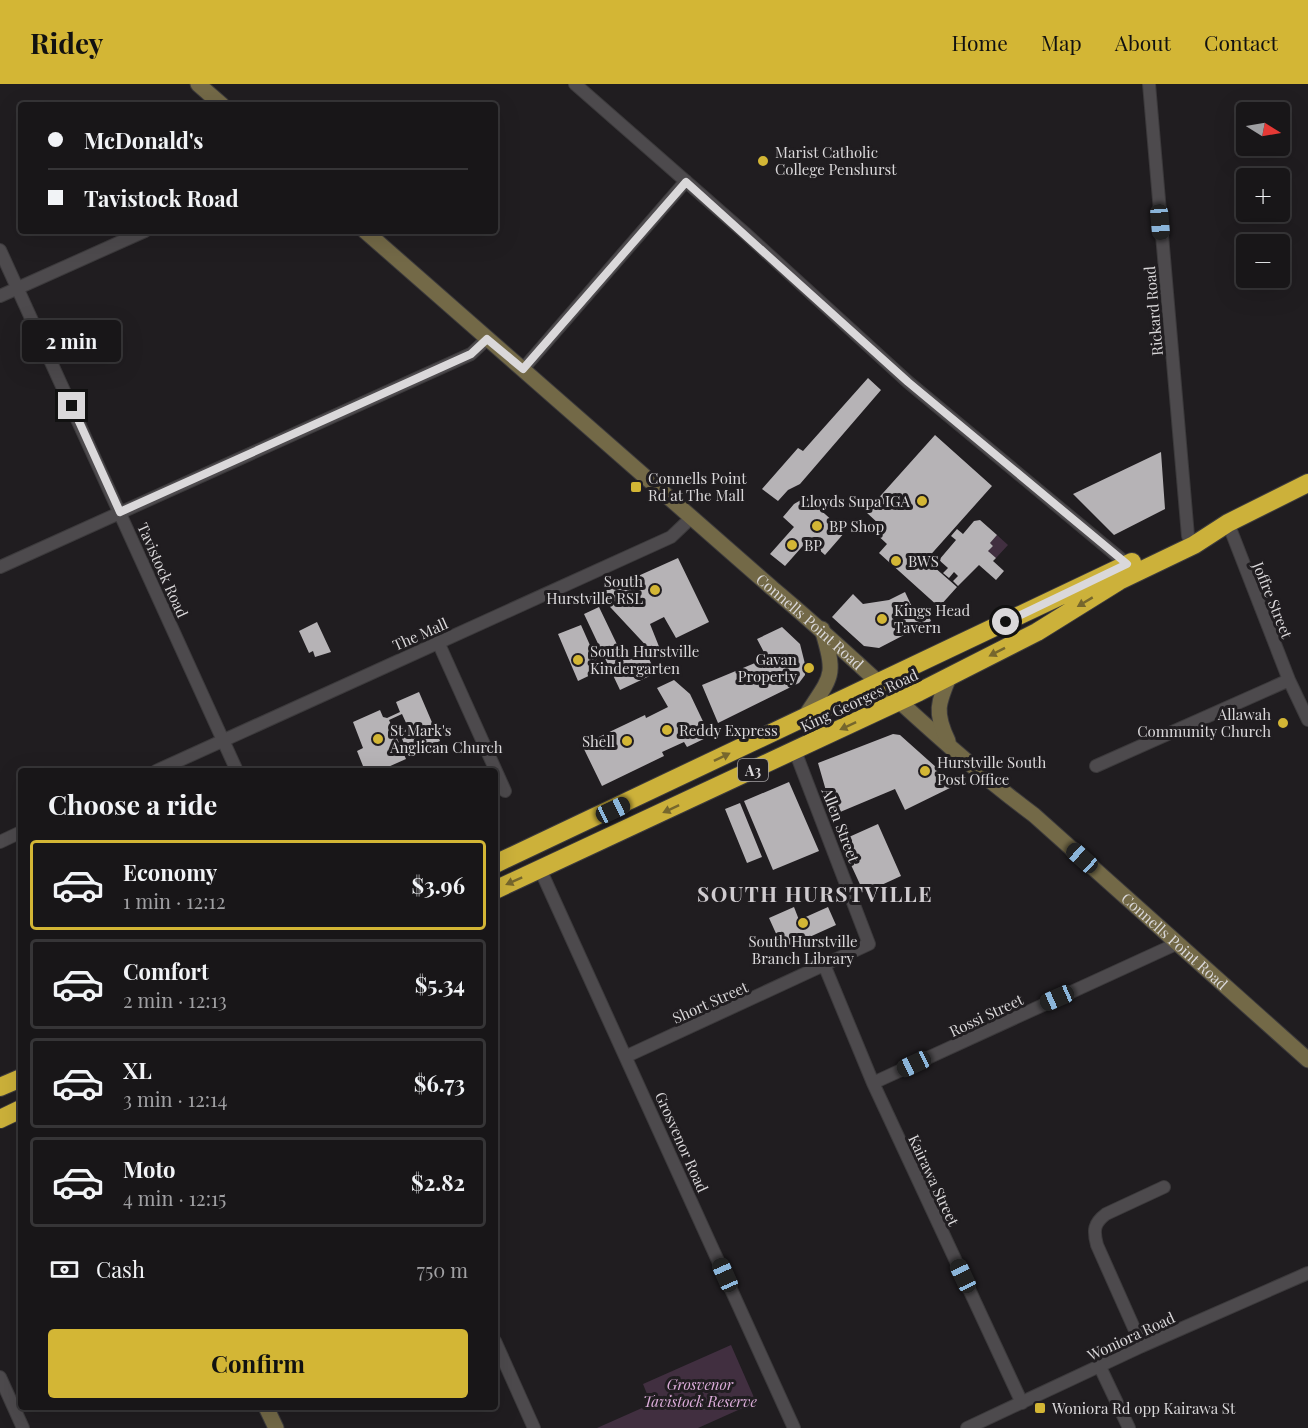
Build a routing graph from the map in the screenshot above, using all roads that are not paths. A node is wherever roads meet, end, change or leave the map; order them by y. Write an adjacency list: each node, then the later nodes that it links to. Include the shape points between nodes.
1 (198, 84): 4 (street)
2 (575, 84): 5 (street)
3 (1149, 84): 17 (street, Rickard Road)
4 (219, 102)
5 (686, 182): 12 (street); 18 (street, via 908,382)
6 (138, 234): 9 (street)
7 (368, 234): 11 (street, Connells Point Road)
8 (0, 250): 9 (street, Tavistock Road)
9 (18, 288): 10 (street); 14 (street, Tavistock Road)
10 (0, 296)
11 (487, 339): 12 (street, Connells Point Road); 14 (street, via 471,354)
12 (523, 369): 15 (street, Connells Point Road)
13 (1308, 483): 16 (highway, King Georges Road / A3)
14 (120, 512): 19 (street); 28 (street, Tavistock Road)
15 (692, 517): 20 (street, Connells Point Road); 21 (street, The Mall, via 671,537)
16 (1228, 523): 17 (highway, King Georges Road / A3); 22 (highway, King Georges Road / A3, one-way to 22, via 1194,545 1119,581 1037,632); 23 (street, Joffre Street)
17 (1188, 536): 18 (highway, King Georges Road / A3)
18 (1127, 564): 24 (highway, King Georges Road / A3)
19 (0, 567)
20 (822, 629): 24 (street, Connells Point Road); 26 (street, via 832,664 828,683)
21 (438, 642): 28 (street, The Mall); 34 (street)
22 (950, 675): 25 (highway, King Georges Road / A3); 29 (street, via 938,705 940,725)
23 (1289, 680): 27 (street, Joffre Street); 31 (street)
24 (880, 682): 25 (street, Connells Point Road); 26 (highway, King Georges Road / A3)
25 (901, 701): 29 (street, Connells Point Road); 30 (highway, King Georges Road / A3, one-way to 30)
26 (806, 715): 39 (highway, King Georges Road / A3, one-way to 26)
27 (1308, 720)
28 (223, 741): 32 (street, The Mall); 33 (street, Tavistock Road)
29 (951, 746): 43 (street, Connells Point Road, via 1034,815)
30 (795, 750): 40 (highway, King Georges Road / A3, one-way to 40); 42 (street, Allen Street)
31 (1096, 766)
32 (163, 768)
33 (236, 768)
34 (495, 768)
35 (498, 775): 36 (street)
36 (505, 791)
37 (18, 833): 38 (street)
38 (0, 842)
39 (498, 863)
40 (540, 869): 41 (highway, King Georges Road / A3, one-way to 41); 45 (street, Grosvenor Road)
41 (498, 889)
42 (869, 944): 44 (street, Short Street)
43 (1176, 944): 46 (street, Connells Point Road); 48 (street, Rossi Street)
44 (825, 967): 45 (street, Short Street); 48 (street, Kairawa Street)
45 (627, 1056): 63 (street, Grosvenor Road)
46 (1308, 1060)
47 (18, 1079): 49 (highway)
48 (873, 1083): 58 (street, Kairawa Street)
49 (0, 1087)
50 (18, 1110): 51 (highway)
51 (0, 1119)
52 (1164, 1187): 54 (street, via 1106,1214 1094,1230)
53 (1308, 1273): 54 (street, Woniora Road)
54 (1142, 1346): 56 (street, Woniora Road)
55 (498, 1348): 62 (street)
56 (1100, 1366): 58 (street, Woniora Road); 65 (street)
57 (0, 1377): 60 (street)
58 (1022, 1403): 64 (street, Woniora Road)
59 (267, 1410): 61 (street)
60 (23, 1428)
61 (276, 1428)
62 (534, 1428)
63 (794, 1428)
64 (967, 1428)
65 (1129, 1428)

